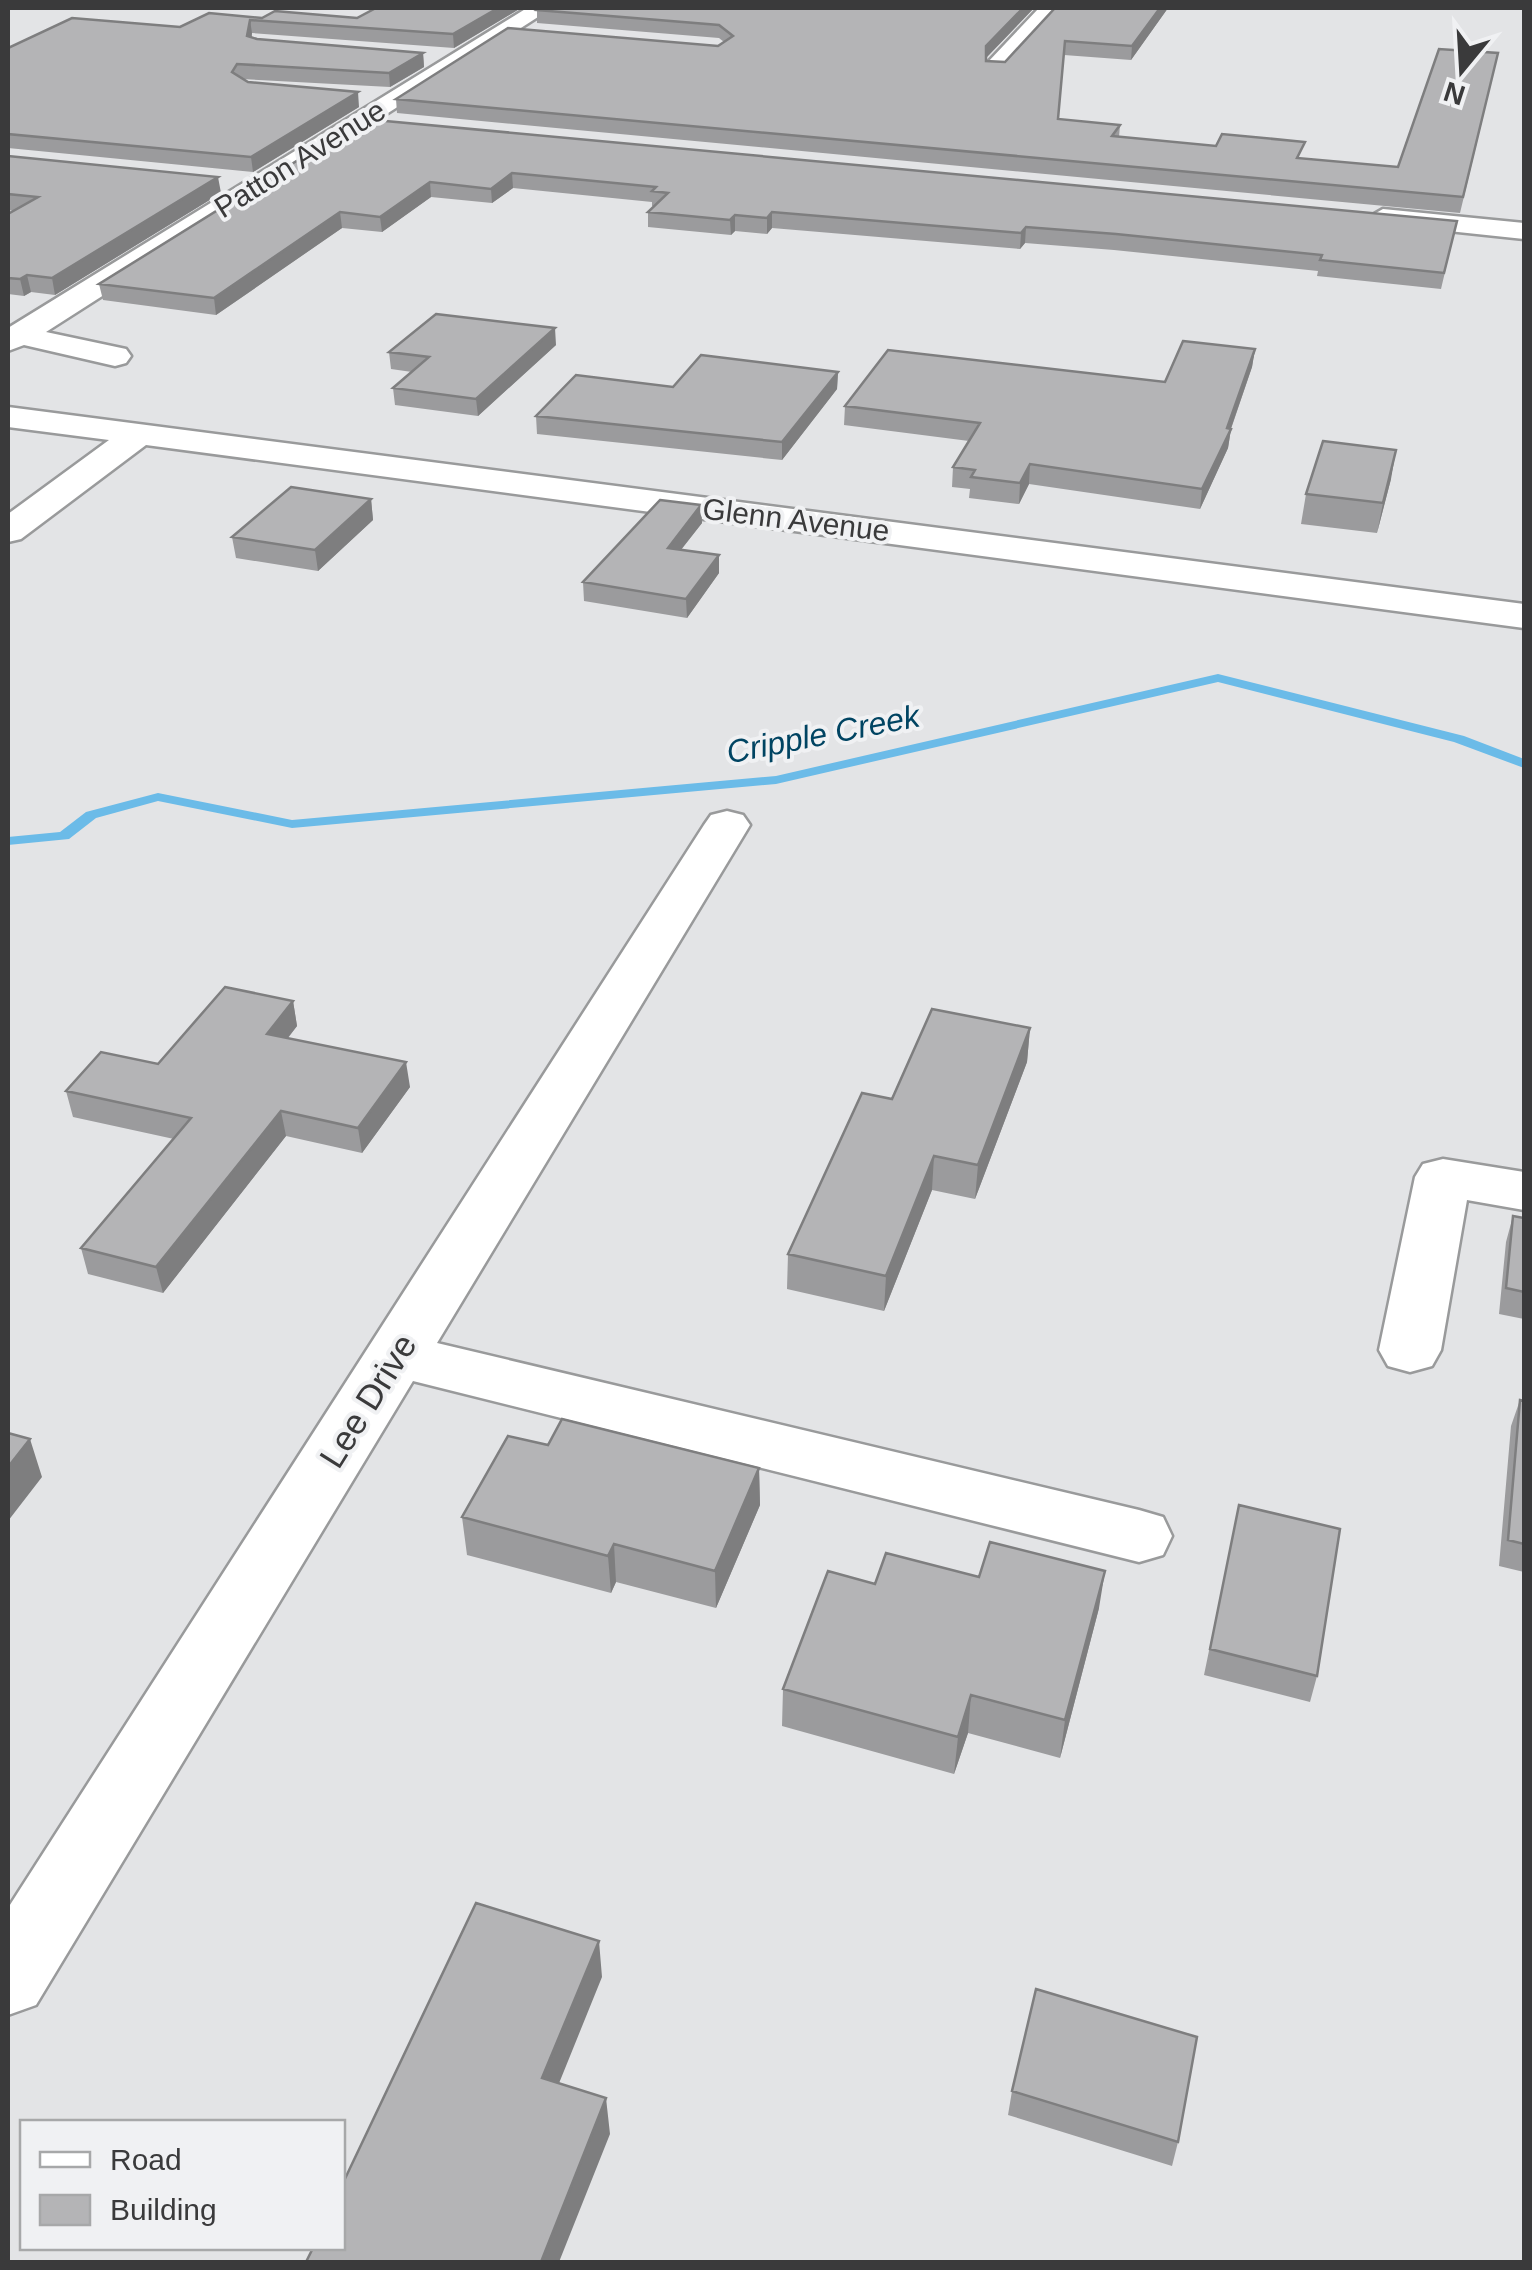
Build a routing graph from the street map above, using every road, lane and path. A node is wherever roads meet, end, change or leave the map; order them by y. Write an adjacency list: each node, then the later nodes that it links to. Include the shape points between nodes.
1 (1050, 8): 5 (street)
2 (542, 21): 4 (street, Patton Avenue, via 504,31)
3 (423, 56): 4 (street)
4 (459, 59): 7 (street, Patton Avenue, via 398,112 358,108)
5 (996, 67)
6 (220, 181): 7 (street)
7 (259, 184): 10 (street, Patton Avenue)
8 (1347, 214): 9 (street)
9 (1524, 231)
10 (13, 338): 11 (street)
11 (115, 356)
12 (8, 417): 13 (street, Glenn Avenue)
13 (140, 434): 14 (street); 15 (street, Glenn Avenue)
14 (8, 531)
15 (1524, 616)
16 (727, 824): 19 (street, Lee Drive)
17 (1524, 1191): 18 (street, via 1443,1177)
18 (1410, 1350)
19 (396, 1355): 20 (street); 21 (street, Lee Drive)
20 (1139, 1536)
21 (8, 1978)

